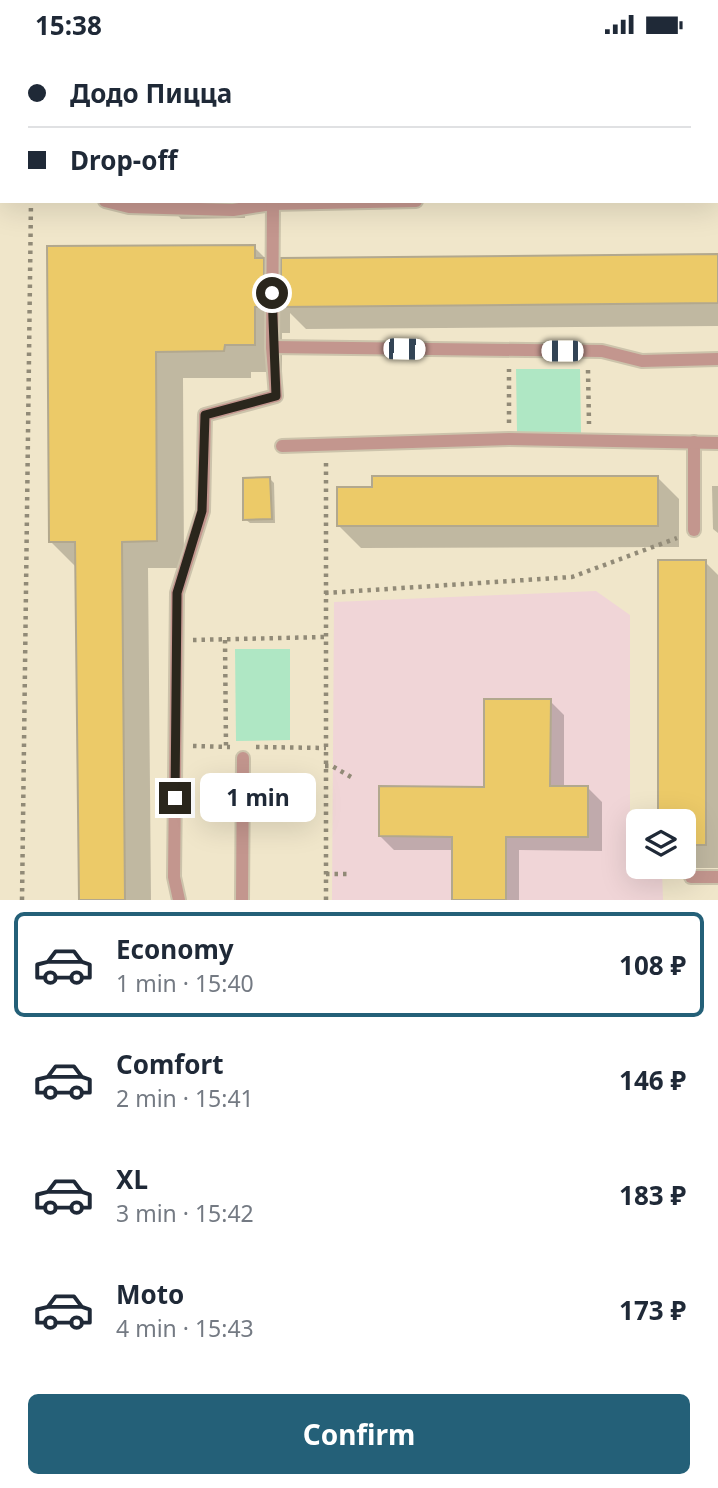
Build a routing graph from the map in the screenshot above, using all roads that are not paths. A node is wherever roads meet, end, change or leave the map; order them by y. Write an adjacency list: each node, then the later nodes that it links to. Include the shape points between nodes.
1 (113, 203): 2 (lane, via 220,209)
2 (272, 203): 3 (lane)
3 (272, 347): 4 (lane, via 588,351 642,361); 12 (lane, via 276,396 205,415 202,511 177,593 174,877)
4 (718, 359)
5 (694, 442): 6 (lane); 7 (lane, via 509,439); 8 (lane)
6 (718, 443)
7 (282, 446)
8 (694, 530)
9 (243, 758): 13 (lane)
10 (696, 877): 11 (lane)
11 (718, 877)
12 (179, 900)
13 (242, 900)

